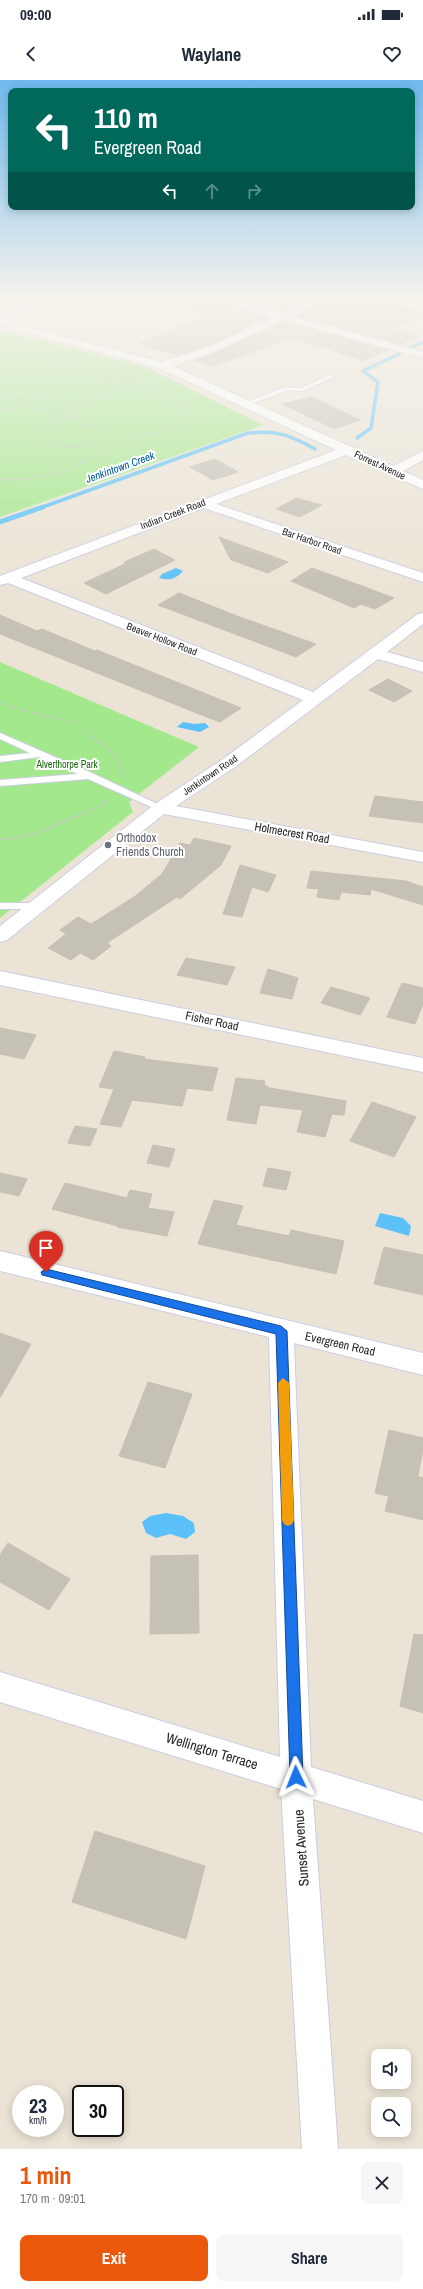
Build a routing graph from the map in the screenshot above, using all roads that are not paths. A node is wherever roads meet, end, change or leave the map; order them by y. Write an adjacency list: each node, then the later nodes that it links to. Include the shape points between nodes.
1 (228, 396): 3 (street, Forrest Avenue)
2 (268, 396): 3 (lane)
3 (246, 404): 4 (street, Forrest Avenue)
4 (347, 450): 6 (street, Forrest Avenue); 8 (street, Indian Creek Road)
5 (423, 455): 6 (street)
6 (394, 471): 7 (street, Forrest Avenue)
7 (423, 485)
8 (201, 503): 9 (street, Bar Harbor Road); 10 (street, Indian Creek Road)
9 (423, 578)
10 (4, 580): 14 (street, Beaver Hollow Road)
11 (423, 617): 12 (street, Jenkintown Road)
12 (375, 653): 13 (street); 14 (street, Jenkintown Road)
13 (423, 666)
14 (316, 699): 20 (street, Jenkintown Road, via 229,763)
15 (0, 736): 16 (lane)
16 (42, 754): 17 (lane); 18 (lane)
17 (0, 758)
18 (92, 776): 19 (lane); 20 (lane, via 117,790)
19 (0, 783)
20 (161, 808): 21 (street, Holmecrest Road); 23 (street, Jenkintown Road)
21 (423, 857)
22 (0, 906): 23 (lane)
23 (40, 906): 24 (street, Jenkintown Road)
24 (0, 936)
25 (0, 978): 26 (street, Fisher Road)
26 (423, 1065)
27 (0, 1261): 28 (street, Evergreen Road)
28 (281, 1331): 29 (street, Evergreen Road); 31 (street, Sunset Avenue)
29 (423, 1364)
30 (0, 1687): 31 (street, Wellington Terrace)
31 (296, 1777): 32 (street, Wellington Terrace); 33 (street, Sunset Avenue)
32 (423, 1817)
33 (320, 2149)

